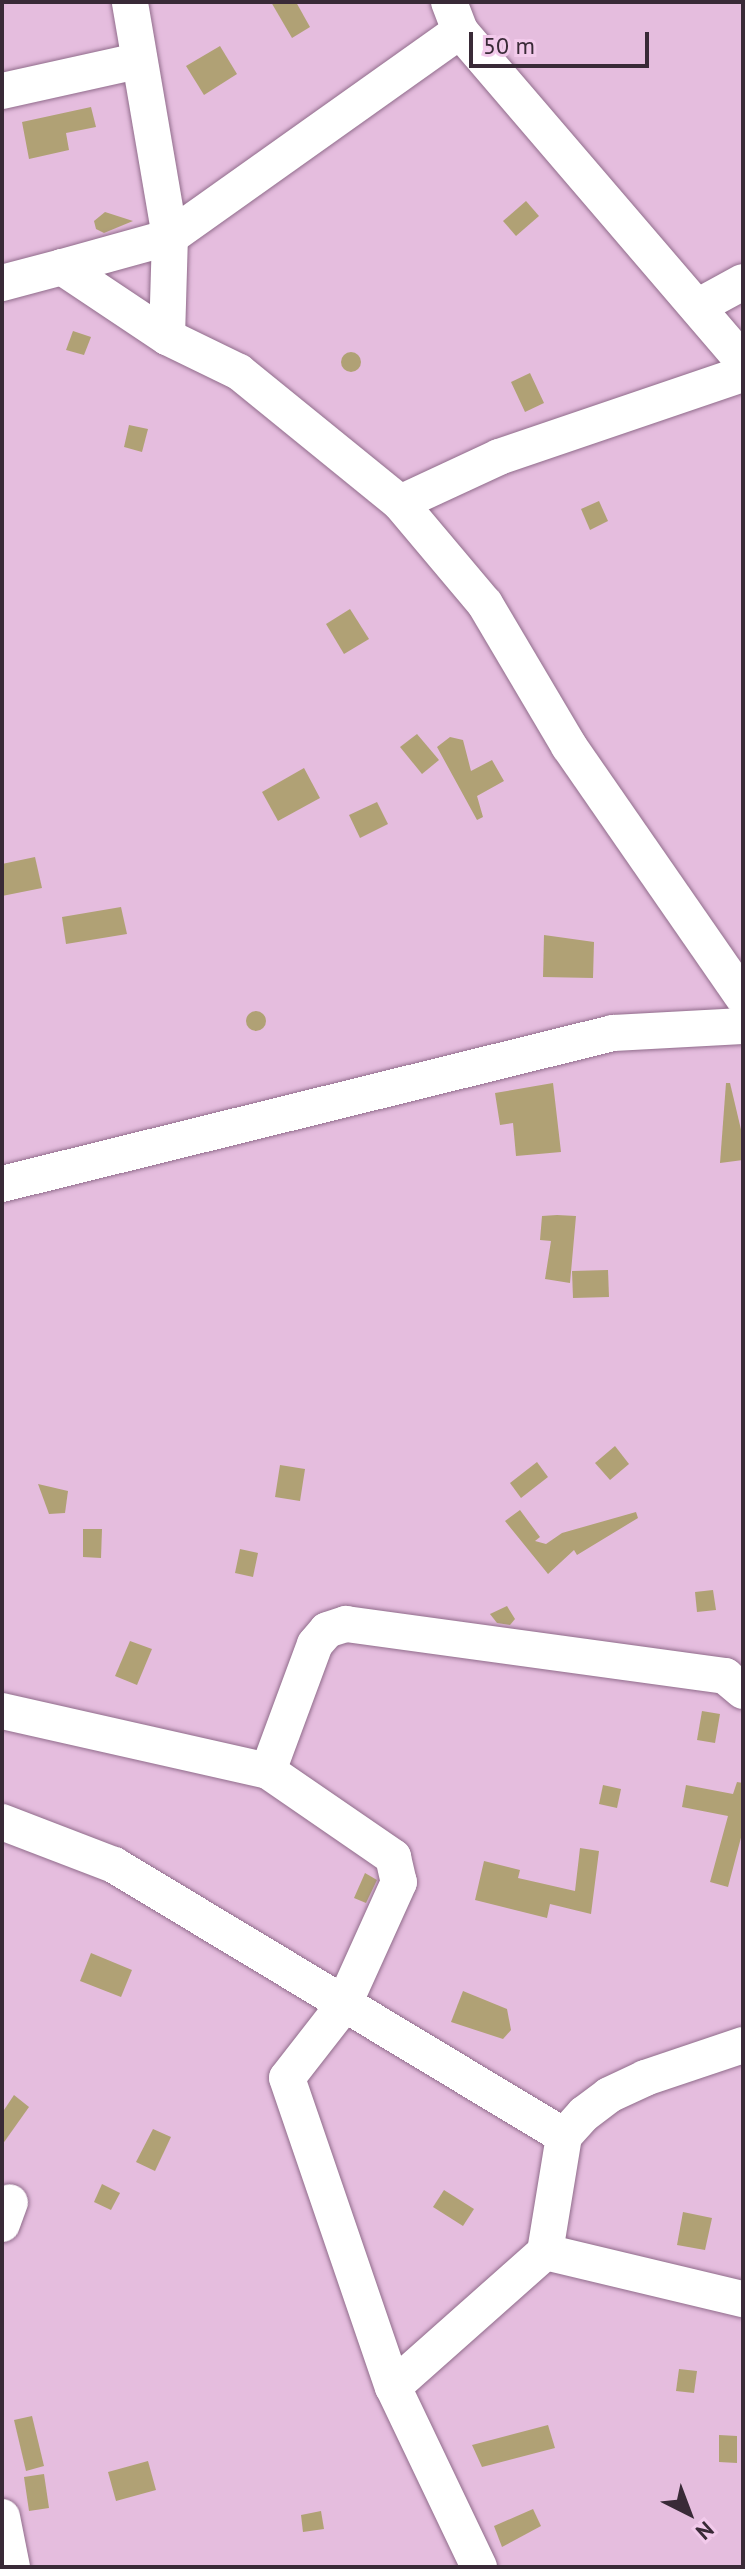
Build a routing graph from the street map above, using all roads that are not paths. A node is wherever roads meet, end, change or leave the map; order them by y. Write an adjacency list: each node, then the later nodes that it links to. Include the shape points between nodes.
1 (130, 2): 3 (street)
2 (455, 16): 5 (street); 9 (street)
3 (137, 61): 4 (street); 5 (street)
4 (2, 91)
5 (170, 237): 6 (street); 10 (street)
6 (62, 267): 8 (street); 10 (street)
7 (743, 282): 9 (street)
8 (2, 283)
9 (697, 307): 11 (street)
10 (167, 337): 13 (street, via 239,372)
11 (743, 361)
12 (743, 374): 13 (street, via 499,457)
13 (400, 503): 14 (street, via 485,604 569,746)
14 (738, 979)
15 (743, 1026): 16 (street, via 613,1033)
16 (2, 1184)
17 (743, 1691): 19 (street, via 725,1676 346,1624 327,1630 315,1644)
18 (2, 1711): 19 (street)
19 (268, 1771): 21 (street, via 393,1857 399,1869 399,1882)
20 (2, 1822): 21 (street, via 114,1865)
21 (343, 2006): 23 (street); 26 (street, via 291,2067 288,2092)
22 (743, 2045): 23 (street, via 609,2095)
23 (564, 2136): 24 (street)
24 (545, 2252): 25 (street); 26 (street)
25 (743, 2299)
26 (393, 2387): 29 (street)
27 (2, 2517): 28 (street)
28 (12, 2567)
29 (479, 2567)

